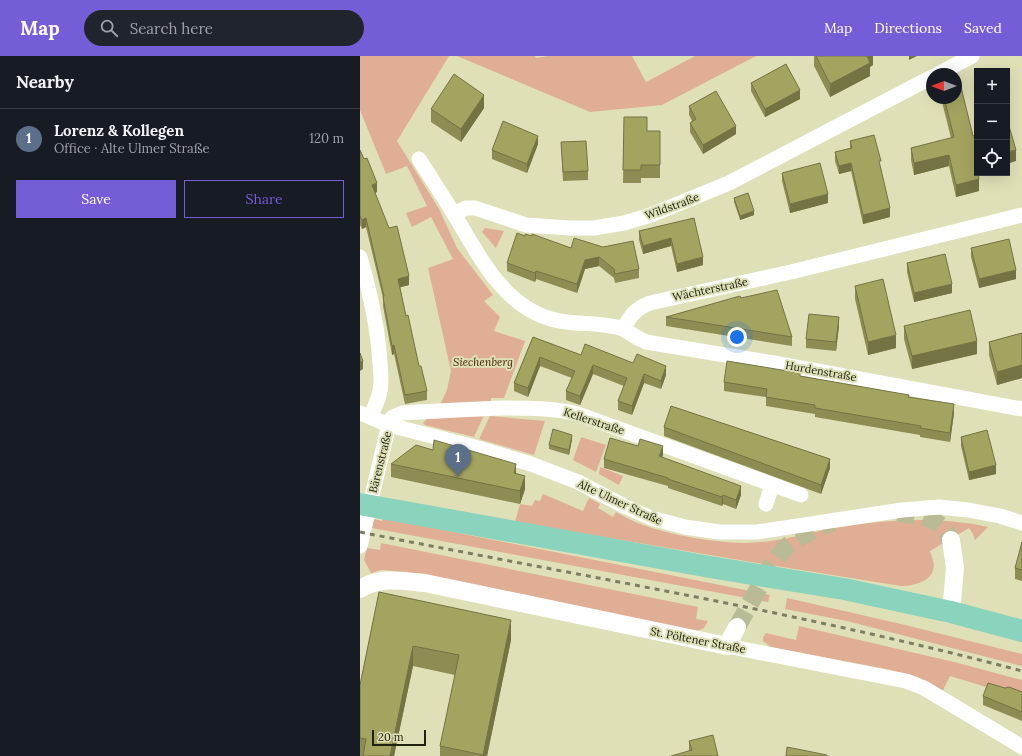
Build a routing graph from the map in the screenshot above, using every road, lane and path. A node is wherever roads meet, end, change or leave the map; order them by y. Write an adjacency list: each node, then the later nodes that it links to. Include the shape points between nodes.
1 (972, 56): 2 (street)
2 (949, 68)
3 (926, 80): 5 (street, Wildstraße, via 729,183 651,215 594,228 569,228 526,225 476,208 466,208)
4 (419, 159): 5 (street)
5 (454, 214): 8 (street, via 498,283 525,307 559,321)
6 (1022, 215): 8 (street, Wächterstraße, via 791,272 650,303 635,311)
7 (360, 257): 10 (street, via 376,324 382,379 378,400)
8 (623, 329): 9 (street, Hurdenstraße, via 646,342)
9 (1022, 409)
10 (365, 415): 11 (street, Alte Ulmer Straße)
11 (389, 424): 12 (street, Kellerstraße, via 393,417 402,413 487,409 562,410); 16 (street, Alte Ulmer Straße, via 532,464 578,482 651,518 702,530 757,532 902,510 939,507 968,510); 18 (street, Bärenstraße)
12 (772, 485): 13 (street, Kellerstraße); 15 (street)
13 (800, 495)
14 (360, 504): 20 (main road, via 844,589)
15 (766, 504)
16 (1022, 523)
17 (951, 540): 20 (street, via 955,568)
18 (360, 546)
19 (360, 589): 23 (street, St. Pöltener Straße, via 380,580 425,584)
20 (951, 612): 22 (main road)
21 (737, 627): 23 (street)
22 (1022, 631)
23 (727, 646): 24 (street, St. Pöltener Straße, via 906,681 924,688)
24 (1022, 747)

